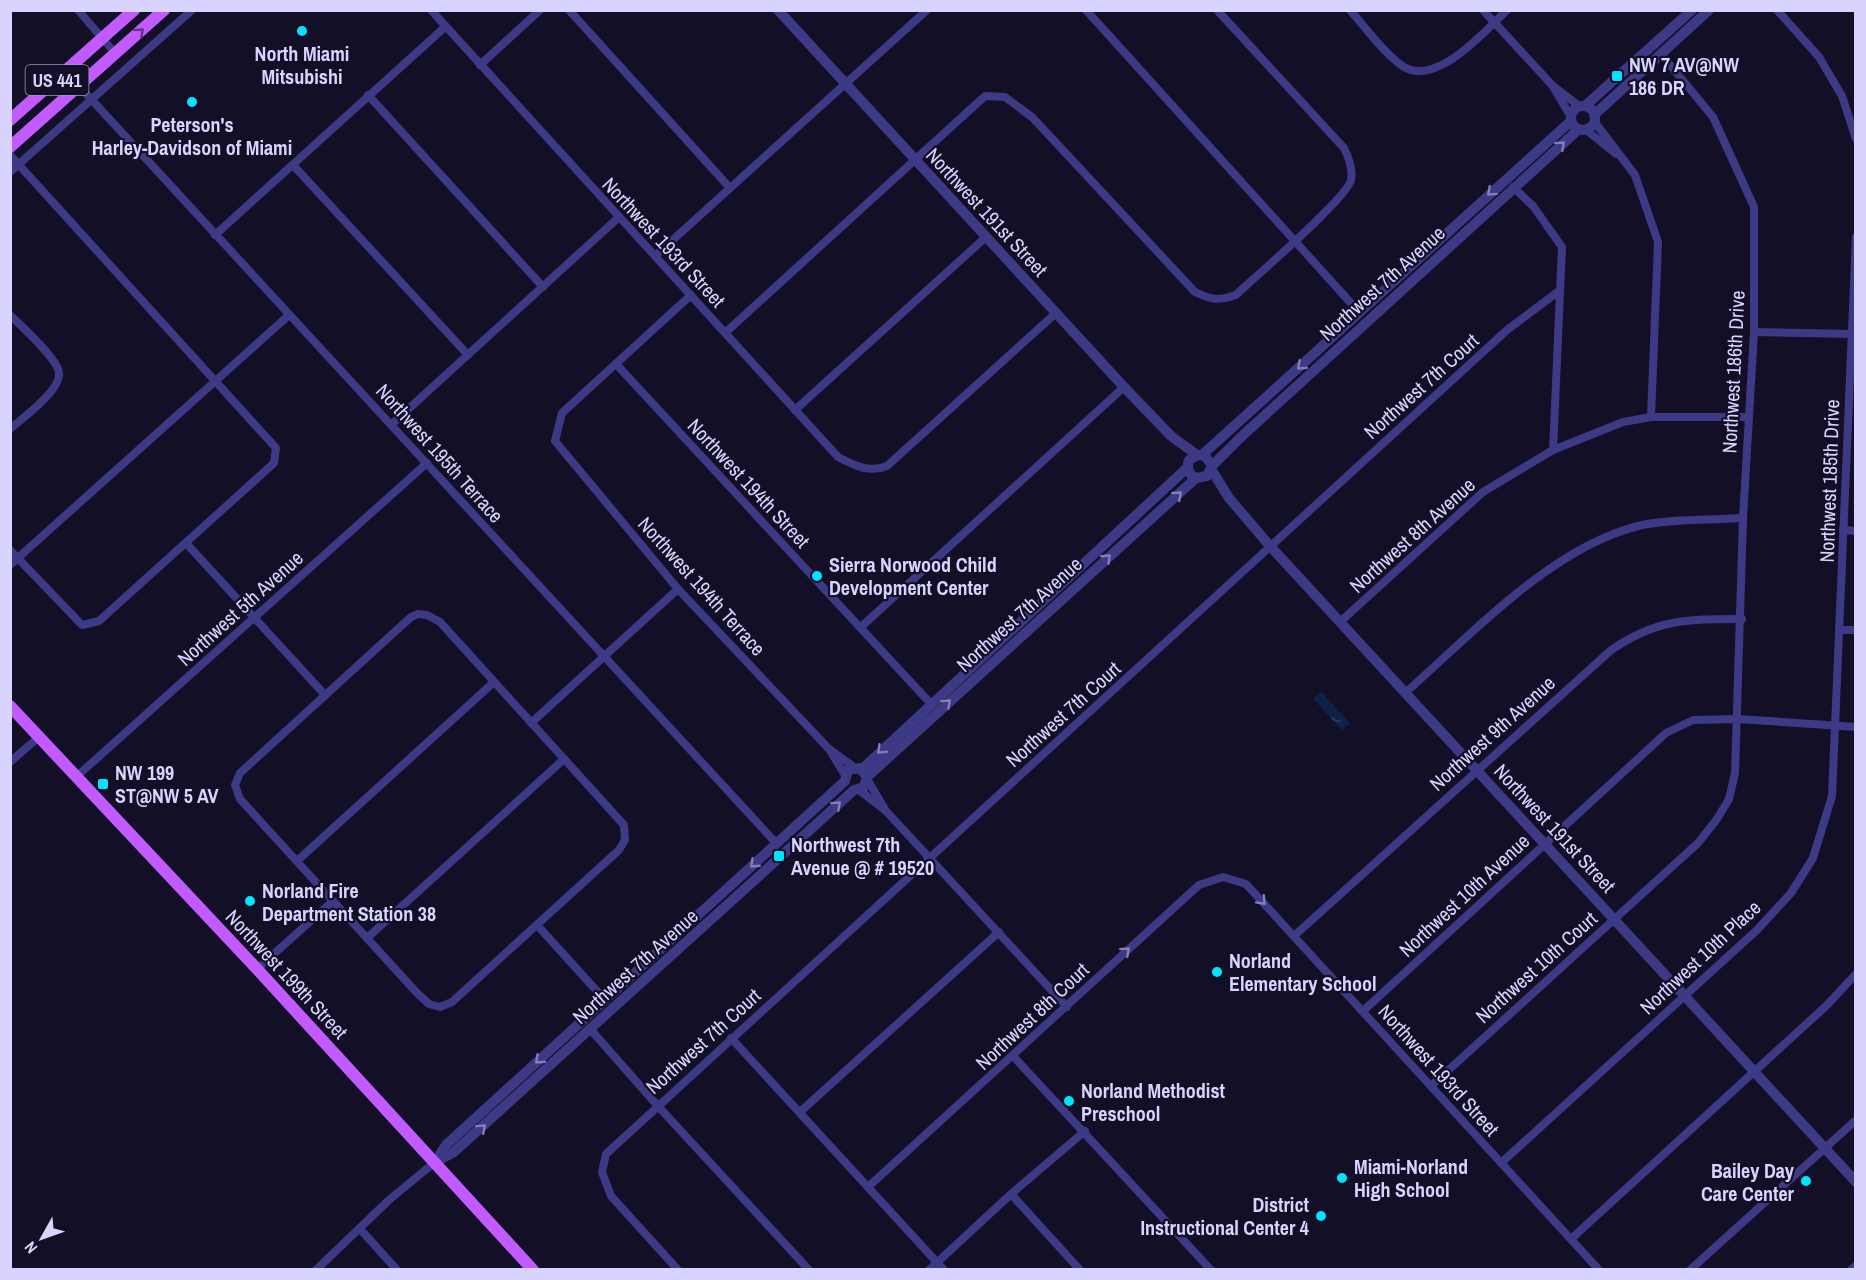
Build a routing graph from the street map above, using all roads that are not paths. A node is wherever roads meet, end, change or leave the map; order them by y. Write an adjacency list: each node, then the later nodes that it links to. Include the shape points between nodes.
1 (78, 10): 20 (street)
2 (134, 10): 20 (main road, US 441)
3 (164, 10): 21 (main road, US 441, one-way to 3)
4 (192, 10): 28 (street)
5 (430, 10): 19 (street, Northwest 193rd Street)
6 (540, 10): 23 (street)
7 (569, 10): 42 (street)
8 (778, 10): 24 (street, Northwest 191st Street)
9 (927, 10): 24 (street)
10 (1086, 10): 47 (street)
11 (1217, 10): 47 (street, via 1344,148 1350,160 1351,180 1336,204)
12 (1350, 10): 18 (street, via 1401,66 1420,73 1442,67)
13 (1483, 10): 18 (street)
14 (1507, 10): 18 (street)
15 (1692, 10): 29 (street)
16 (1709, 10): 22 (street)
17 (1778, 10): 33 (street, via 1819,57 1842,96)
18 (1494, 23): 25 (street)
19 (446, 27): 23 (street, Northwest 193rd Street); 27 (street)
20 (102, 39): 21 (street); 31 (main road, US 441)
21 (116, 53): 26 (main road, US 441)
22 (1661, 54): 30 (street); 56 (street, Northwest 186th Drive, via 1713,117 1754,207)
23 (480, 65): 43 (street, Northwest 193rd Street)
24 (846, 84): 37 (street, Northwest 191st Street); 42 (street)
25 (1552, 85): 29 (street); 32 (street)
26 (79, 87): 28 (street, Northwest 195th Terrace); 34 (main road, US 441)
27 (368, 95): 39 (street); 49 (street)
28 (91, 100): 38 (street); 44 (street, Northwest 195th Terrace)
29 (1582, 106): 30 (street); 32 (street, via 1573,111)
30 (1594, 118): 32 (street); 35 (street)
31 (10, 120)
32 (1576, 124): 35 (street); 41 (street, Northwest 7th Avenue, one-way to 32); 52 (street, Northwest 7th Avenue, one-way to 52)
33 (1856, 139)
34 (10, 147)
35 (1617, 154): 64 (street, via 1635,175 1658,242)
36 (10, 155): 38 (street)
37 (914, 158): 45 (street, Northwest 191st Street); 47 (street, via 985,96 1005,97 1032,117 1195,292 1208,299 1236,295); 57 (street)
38 (19, 164): 40 (street); 61 (street)
39 (292, 165): 44 (street); 59 (street)
40 (10, 172)
41 (1513, 187): 50 (street, via 1533,206 1562,247); 72 (street, Northwest 7th Avenue)
42 (730, 188): 48 (street)
43 (618, 218): 48 (street, Northwest 193rd Street); 49 (street)
44 (215, 235): 55 (street, Northwest 195th Terrace)
45 (986, 237): 53 (street, Northwest 191st Street); 63 (street)
46 (1855, 238): 58 (street, Northwest 185th Drive)
47 (1294, 240): 52 (street)
48 (655, 256): 51 (street, Northwest 193rd Street)
49 (543, 286): 59 (street)
50 (1559, 291): 69 (street); 79 (street, Northwest 7th Court, via 1507,330)
51 (691, 295): 57 (street, Northwest 193rd Street); 60 (street)
52 (1359, 312): 70 (street, Northwest 7th Avenue, one-way to 70)
53 (1056, 313): 62 (street, Northwest 191st Street); 63 (street, Northwest 193rd Street, via 887,466 858,468 838,457)
54 (10, 315): 67 (street, via 55,363 59,373 49,394)
55 (288, 316): 61 (street); 66 (street, Northwest 195th Terrace)
56 (1754, 332): 58 (street); 65 (street, Northwest 186th Drive)
57 (725, 333): 63 (street, Northwest 193rd Street)
58 (1853, 334): 68 (street, Northwest 185th Drive)
59 (468, 354): 66 (street)
60 (616, 364): 83 (street, Northwest 194th Terrace, via 562,413 555,441); 87 (street, Northwest 194th Street)
61 (216, 381): 78 (street, via 276,448 274,463); 81 (street)
62 (1124, 387): 70 (street, Northwest 191st Street); 87 (street)
63 (795, 410)
64 (1651, 417): 65 (street, Northwest 8th Avenue); 69 (street, Northwest 8th Avenue, via 1623,422)
65 (1748, 417): 75 (street, Northwest 186th Drive)
66 (392, 424): 71 (street, Northwest 195th Terrace)
67 (10, 429)
68 (1852, 434): 76 (street, Northwest 185th Drive)
69 (1553, 450): 86 (street, Northwest 8th Avenue, via 1483,492)
70 (1194, 460): 72 (street, Northwest 191st Street, via 1208,459); 73 (street, Northwest 191st Street, via 1189,473); 94 (street, Northwest 7th Avenue)
71 (427, 464): 84 (street, Northwest 5th Avenue); 90 (street, Northwest 195th Terrace)
72 (1211, 468): 73 (street, Northwest 7th Avenue); 74 (street, Northwest 191st Street)
73 (1199, 478): 74 (street, Northwest 191st Street); 105 (street, Northwest 7th Avenue, one-way to 73)
74 (1229, 498): 79 (street, Northwest 191st Street)
75 (1743, 518): 85 (street, Northwest 186th Drive); 92 (street, via 1639,525 1580,547 1540,574)
76 (1844, 530): 77 (street); 88 (street, Northwest 185th Drive)
77 (1856, 531)
78 (186, 543): 81 (street, via 99,621 82,625); 84 (street)
79 (1270, 546): 86 (street, Northwest 191st Street); 112 (street, Northwest 7th Court)
80 (10, 550): 81 (street)
81 (18, 558): 82 (street)
82 (10, 565)
83 (678, 589): 90 (street); 101 (street, Northwest 194th Terrace)
84 (254, 618): 93 (street); 106 (street, Northwest 5th Avenue)
85 (1742, 619): 96 (street, Northwest 186th Drive); 104 (street, Northwest 9th Avenue, via 1658,625 1632,635)
86 (1340, 622): 92 (street, Northwest 191st Street)
87 (861, 627): 94 (street, Northwest 194th Street)
88 (1840, 630): 89 (street); 98 (street, Northwest 185th Drive)
89 (1856, 630)
90 (603, 657): 97 (street); 110 (street, Northwest 195th Terrace)
91 (494, 682): 93 (street, via 440,622 427,615 411,617); 97 (street); 113 (street)
92 (1405, 693): 104 (street, Northwest 191st Street)
93 (325, 695): 113 (street, via 240,773 235,784 240,799)
94 (931, 704): 105 (street, Northwest 7th Avenue, one-way to 105)
95 (10, 706): 100 (main road, Northwest 199th Street)
96 (1738, 719): 98 (street, Northwest 10th Avenue); 111 (street, Northwest 10th Avenue, via 1680,724); 116 (street, Northwest 10th Court, via 1729,799 1718,819 1698,843)
97 (531, 723): 102 (street)
98 (1836, 726): 99 (street, Northwest 10th Avenue); 123 (street, Northwest 10th Place, via 1832,795 1813,858 1791,893 1757,930)
99 (1856, 727)
100 (39, 737): 103 (street); 106 (main road, Northwest 199th Street)
101 (829, 749): 105 (street, Northwest 194th Terrace); 107 (street, Northwest 194th Terrace)
102 (564, 759): 117 (street, via 624,825 625,840 619,850); 120 (street)
103 (10, 762)
104 (1475, 769): 111 (street, Northwest 191st Street); 119 (street, Northwest 9th Avenue)
105 (863, 773): 107 (street, Northwest 7th Avenue); 108 (street, Northwest 7th Avenue, via 866,784); 109 (street, Northwest 194th Terrace)
106 (76, 777): 121 (main road, Northwest 199th Street)
107 (845, 778): 108 (street); 110 (street, Northwest 7th Avenue)
108 (856, 790): 109 (street, Northwest 194th Terrace); 127 (street, Northwest 7th Avenue, one-way to 108)
109 (886, 811): 112 (street, Northwest 194th Terrace)
110 (776, 843): 124 (street, Northwest 7th Avenue, one-way to 124)
111 (1544, 843): 116 (street, Northwest 191st Street); 126 (street, Northwest 10th Avenue)
112 (930, 858): 118 (street, Northwest 194th Terrace); 128 (street, Northwest 7th Court)
113 (297, 861): 115 (street)
114 (1223, 877): 119 (street, Northwest 193rd Street, one-way to 119, via 1246,884); 125 (street, Northwest 8th Court, one-way to 114, via 1199,885)
115 (333, 901): 120 (street); 121 (street)
116 (1614, 918): 123 (street, Northwest 191st Street); 131 (street, Northwest 10th Court)
117 (537, 925): 120 (street, via 452,1002 440,1007 429,1004 417,993); 124 (street)
118 (999, 932): 125 (street, Northwest 194th Terrace); 133 (street)
119 (1294, 936): 126 (street, Northwest 193rd Street)
120 (367, 938)
121 (257, 969): 137 (main road, Northwest 199th Street)
122 (1856, 974): 130 (street)
123 (1685, 995): 130 (street, Northwest 191st Street); 138 (street, Northwest 10th Place)
124 (605, 1000): 137 (street, Northwest 7th Avenue, one-way to 137, via 446,1145)
125 (1067, 1006): 129 (street, Northwest 8th Court)
126 (1363, 1011): 131 (street, Northwest 193rd Street)
127 (591, 1030): 132 (street); 137 (street, Northwest 7th Avenue, one-way to 127, via 454,1152)
128 (731, 1038): 132 (street, Northwest 7th Court); 133 (street)
129 (1013, 1056): 135 (street); 140 (street, Northwest 8th Court)
130 (1754, 1071): 136 (street, Northwest 191st Street); 143 (street)
131 (1431, 1086): 138 (street, Northwest 193rd Street)
132 (657, 1105): 148 (street, Northwest 7th Court, via 606,1154 602,1172 610,1196); 149 (street)
133 (800, 1112): 140 (street)
134 (1856, 1120): 136 (street)
135 (1085, 1131): 141 (street); 153 (street)
136 (1824, 1148): 139 (street, Northwest 191st Street); 155 (street)
137 (435, 1162): 142 (street, Northwest 7th Avenue, via 389,1200); 147 (main road, Northwest 199th Street)
138 (1501, 1162): 143 (street, Northwest 193rd Street)
139 (1856, 1182)
140 (868, 1186): 144 (street)
141 (1011, 1194): 144 (street); 152 (street)
142 (361, 1230): 145 (street, Northwest 7th Avenue); 146 (street)
143 (1571, 1239): 154 (street, Northwest 193rd Street)
144 (937, 1262): 150 (street); 151 (street)
145 (316, 1269)
146 (397, 1269)
147 (533, 1269)
148 (678, 1269)
149 (809, 1269)
150 (929, 1269)
151 (944, 1269)
152 (1080, 1269)
153 (1211, 1269)
154 (1599, 1269)
155 (1690, 1269)

